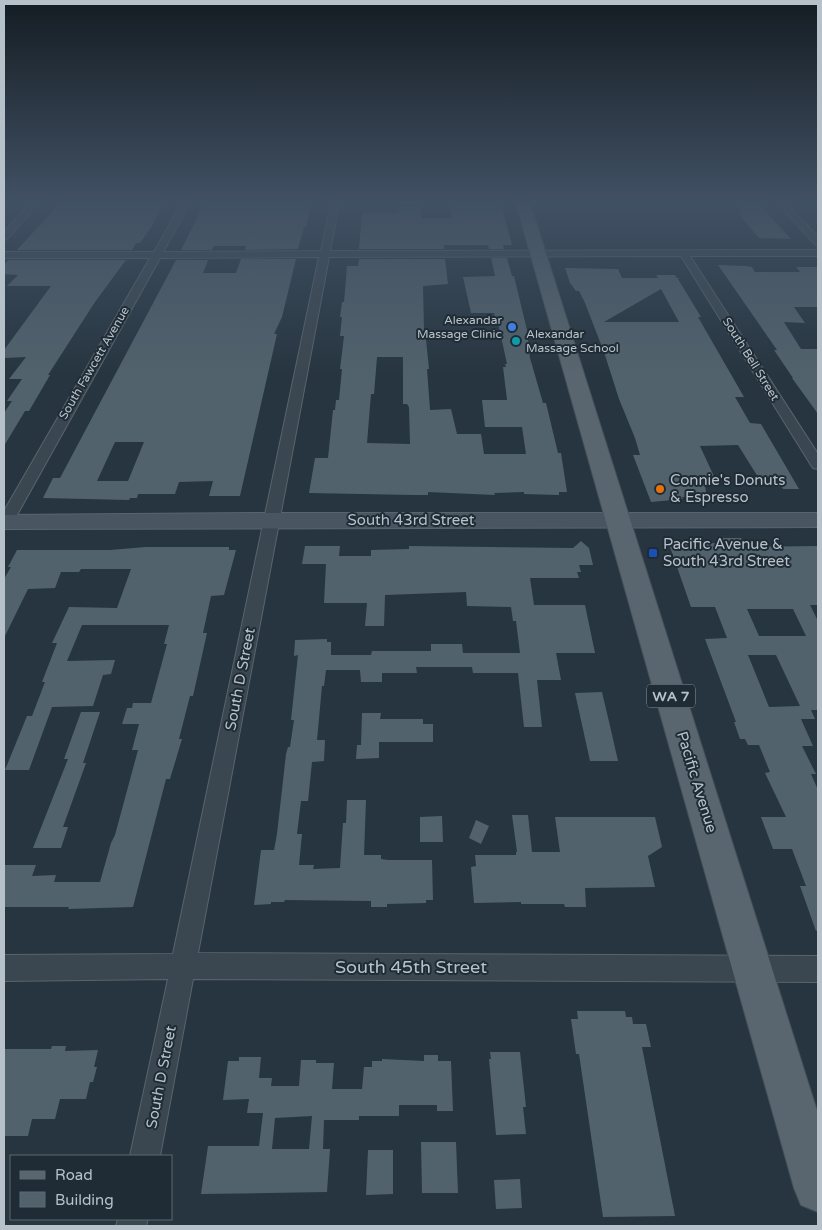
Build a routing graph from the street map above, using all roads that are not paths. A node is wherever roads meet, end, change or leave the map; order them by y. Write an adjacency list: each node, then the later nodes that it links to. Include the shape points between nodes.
1 (153, 260): 9 (street, South Fawcett Avenue)
2 (324, 260): 6 (street, South D Street)
3 (541, 260): 8 (main road, Pacific Avenue / WA 7)
4 (688, 260): 5 (street, South Bell Street)
5 (818, 465)
6 (271, 520): 8 (street, South 43rd Street); 9 (street, South 43rd Street); 10 (street, South D Street)
7 (818, 520): 8 (street, South 43rd Street)
8 (618, 521): 12 (main road, Pacific Avenue / WA 7)
9 (4, 523)
10 (183, 966): 11 (street, South 45th Street); 12 (street, South 45th Street); 14 (street, South D Street)
11 (4, 968)
12 (752, 968): 13 (street, South 45th Street); 15 (main road, Pacific Avenue / WA 7)
13 (818, 969)
14 (145, 1155)
15 (818, 1188)

